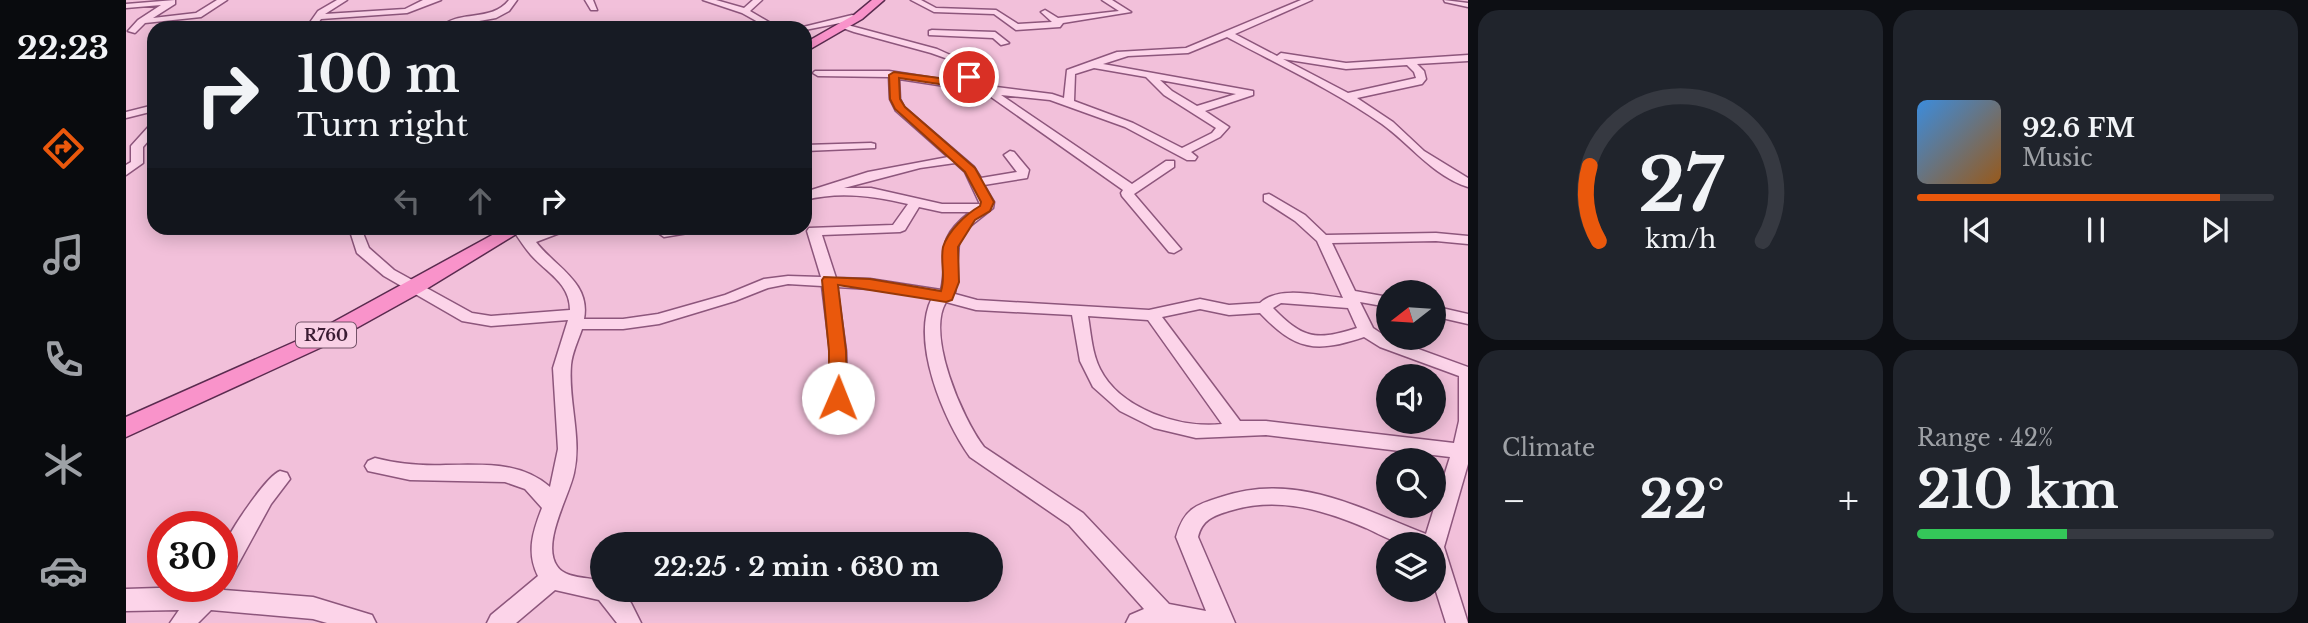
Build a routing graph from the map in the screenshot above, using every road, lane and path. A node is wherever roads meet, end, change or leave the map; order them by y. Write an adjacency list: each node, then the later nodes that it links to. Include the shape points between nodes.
1 (223, 0): 24 (street, via 198,15)
2 (343, 0): 21 (street)
3 (437, 0): 12 (street)
4 (589, 0): 18 (street)
5 (707, 0): 19 (street)
6 (758, 0): 19 (street)
7 (875, 0): 22 (main road)
8 (915, 0): 17 (street)
9 (1106, 0): 28 (street, via 1127,12)
10 (1308, 0): 33 (street)
11 (1448, 0): 15 (street)
12 (426, 1): 21 (street, via 405,11)
13 (512, 1): 14 (street); 26 (street, via 501,13)
14 (524, 1)
15 (1468, 5)
16 (126, 6): 29 (street, via 172,2)
17 (926, 7): 28 (street, via 996,12 1016,27 1060,24); 36 (street, via 932,35 995,35)
18 (594, 8)
19 (745, 11): 27 (street)
20 (1045, 12): 28 (street)
21 (317, 17): 25 (street)
22 (858, 17): 30 (main road); 31 (street)
23 (147, 21): 29 (street)
24 (149, 21)
25 (314, 21)
26 (462, 21)
27 (763, 21)
28 (1058, 21)
29 (141, 22): 32 (street)
30 (843, 25): 35 (main road); 45 (street, via 937,50 974,74)
31 (812, 26)
32 (132, 31)
33 (1229, 34): 38 (street); 41 (street, via 1188,50 1115,54)
34 (812, 39): 35 (street)
35 (819, 40): 37 (main road)
36 (1004, 43)
37 (812, 44)
38 (1268, 53): 40 (street, via 1346,66); 47 (street)
39 (1468, 58): 40 (street)
40 (1409, 62): 47 (street, via 1419,71 1418,82)
41 (1094, 65): 44 (street); 48 (street, via 1070,72)
42 (818, 73): 43 (street)
43 (894, 75): 45 (street); 58 (street, via 900,109)
44 (1149, 75): 50 (street); 50 (street, via 1249,93)
45 (939, 81): 46 (street)
46 (986, 90): 48 (street); 63 (street)
47 (1346, 97): 62 (street)
48 (1069, 101): 50 (street, via 1186,155 1224,129)
49 (147, 110): 51 (street)
50 (1197, 110)
51 (140, 112): 52 (street); 53 (street)
52 (126, 115)
53 (147, 115)
54 (147, 135): 60 (street, via 136,146 137,163)
55 (871, 146): 56 (street)
56 (812, 148)
57 (1010, 155): 61 (street, via 1023,175)
58 (960, 159): 61 (street); 64 (street, via 868,176)
59 (1170, 164): 63 (street)
60 (126, 171)
61 (976, 183): 68 (street)
62 (1468, 183)
63 (1130, 189): 74 (street, via 1129,198)
64 (824, 191): 65 (street); 67 (street, via 871,192)
65 (812, 194)
66 (1269, 198): 72 (street)
67 (915, 203): 68 (street); 75 (street, via 895,229 814,231)
68 (986, 208): 77 (street, via 970,218 951,247 952,282)
69 (357, 235): 76 (street, via 362,250 389,273)
70 (515, 235): 76 (main road, R760)
71 (523, 235): 84 (street, via 572,286 578,303)
72 (1323, 239): 73 (street); 78 (street)
73 (1468, 240)
74 (1174, 249)
75 (830, 280): 77 (street); 84 (street, via 773,282 642,322); 88 (street)
76 (416, 287): 84 (street, via 481,321); 91 (main road, R760, via 316,341)
77 (943, 296): 81 (street, via 976,305); 105 (street, via 933,314 933,339 965,438 977,452 1076,519)
78 (1351, 299): 79 (street); 80 (street, via 1281,298); 86 (street)
79 (1376, 301)
80 (1264, 308): 82 (street, via 1229,310 1200,304); 86 (street, via 1301,341 1328,342)
81 (1079, 310): 82 (street); 90 (street, via 1090,366 1108,392 1138,412 1178,429 1213,432)
82 (1152, 314): 90 (street)
83 (1446, 314): 85 (street)
84 (576, 319): 95 (street, via 562,367 567,457)
85 (1468, 319)
86 (1366, 331): 87 (street)
87 (1468, 373): 89 (street)
88 (838, 398)
89 (1468, 421): 92 (street)
90 (1234, 427): 92 (street)
91 (126, 429)
92 (1462, 451): 97 (street)
93 (375, 466): 95 (street, via 405,472 504,472 538,486)
94 (280, 479): 98 (street)
95 (552, 506): 99 (street, via 542,550 545,569)
96 (1395, 532): 112 (street, via 1288,496 1259,495 1195,515 1187,537)
97 (1438, 532)
98 (238, 544)
99 (552, 578): 109 (street); 110 (street, via 607,593)
100 (1446, 587): 113 (street)
101 (238, 597): 108 (street, via 313,608)
102 (147, 598): 103 (street)
103 (126, 600)
104 (202, 602): 107 (street)
105 (1162, 613): 106 (street); 111 (street)
106 (1198, 622)
107 (182, 623)
108 (364, 623)
109 (499, 623)
110 (629, 623)
111 (1138, 623)
112 (1223, 623)
113 (1458, 623)

